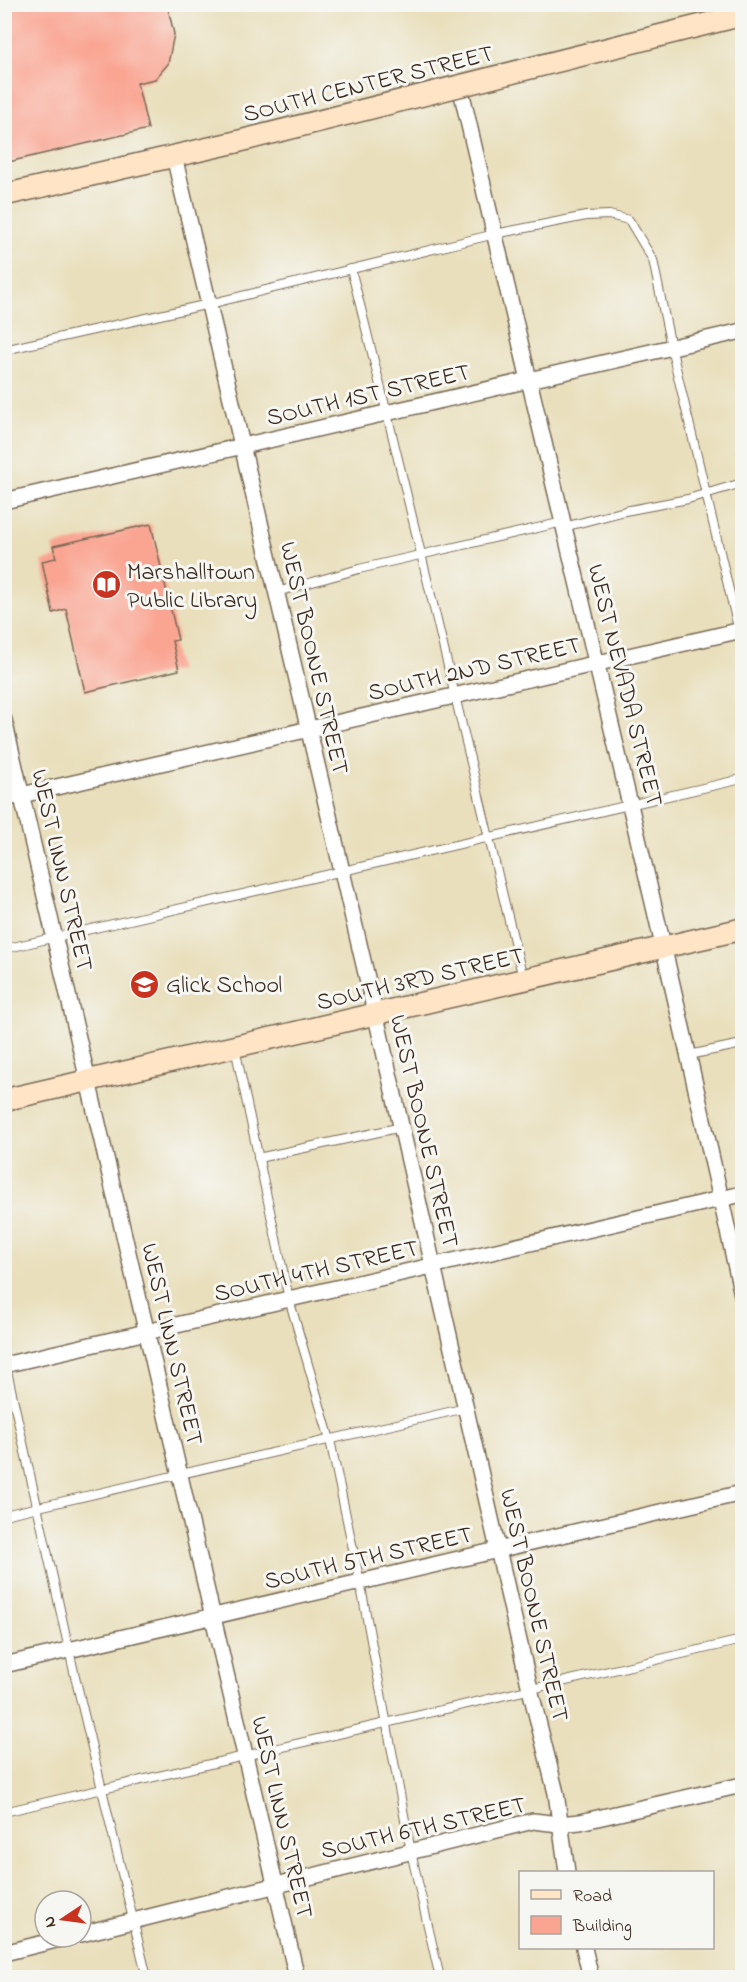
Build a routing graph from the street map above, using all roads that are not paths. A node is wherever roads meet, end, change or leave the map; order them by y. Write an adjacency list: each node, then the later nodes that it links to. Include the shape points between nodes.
1 (739, 4): 3 (main road)
2 (742, 15): 5 (main road, SOUTH CENTER STREET, bridge)
3 (742, 22)
4 (460, 86): 7 (street, WEST NEVADA STREET)
5 (174, 156): 6 (main road, SOUTH CENTER STREET); 9 (street, WEST BOONE STREET)
6 (4, 195)
7 (495, 234): 8 (lane); 11 (lane, via 586,216 609,215 629,220 653,260); 13 (street, WEST NEVADA STREET)
8 (351, 269): 9 (lane); 14 (lane)
9 (209, 304): 12 (lane); 15 (street, WEST BOONE STREET)
10 (742, 331): 11 (street, SOUTH 1ST STREET)
11 (671, 347): 13 (street, SOUTH 1ST STREET); 17 (lane)
12 (4, 350)
13 (529, 380): 14 (street, SOUTH 1ST STREET); 19 (street, WEST NEVADA STREET)
14 (388, 413): 15 (street, SOUTH 1ST STREET); 20 (lane)
15 (242, 446): 18 (street, SOUTH 1ST STREET); 21 (street, WEST BOONE STREET)
16 (742, 483): 17 (lane)
17 (706, 493): 19 (lane); 22 (lane)
18 (4, 501)
19 (564, 524): 20 (lane); 23 (street, WEST NEVADA STREET)
20 (421, 554): 21 (lane); 24 (lane)
21 (277, 592): 26 (street, WEST BOONE STREET)
22 (741, 634): 23 (street, SOUTH 2ND STREET)
23 (597, 663): 24 (street, SOUTH 2ND STREET); 30 (street, WEST NEVADA STREET)
24 (454, 696): 26 (street, SOUTH 2ND STREET); 31 (lane)
25 (4, 720): 28 (street, WEST LINN STREET)
26 (309, 729): 28 (street, SOUTH 2ND STREET); 32 (street, WEST BOONE STREET)
27 (742, 779): 30 (lane)
28 (22, 795): 29 (street, SOUTH 2ND STREET); 34 (street, WEST LINN STREET)
29 (4, 799)
30 (631, 805): 31 (lane); 35 (street, WEST NEVADA STREET)
31 (489, 837): 32 (lane); 37 (lane)
32 (342, 871): 34 (lane); 38 (street, WEST BOONE STREET)
33 (742, 929): 35 (main road, SOUTH 3RD STREET)
34 (55, 938): 36 (lane); 42 (street, WEST LINN STREET)
35 (665, 947): 37 (main road, SOUTH 3RD STREET); 41 (street, WEST NEVADA STREET)
36 (4, 949)
37 (524, 980): 38 (main road, SOUTH 3RD STREET)
38 (376, 1014): 40 (main road, SOUTH 3RD STREET); 44 (street, WEST BOONE STREET)
39 (742, 1044): 41 (lane)
40 (235, 1047): 42 (main road, SOUTH 3RD STREET); 45 (lane)
41 (689, 1055): 47 (street, WEST NEVADA STREET)
42 (88, 1081): 43 (main road, SOUTH 3RD STREET); 51 (street, WEST LINN STREET)
43 (4, 1100)
44 (402, 1127): 45 (lane); 48 (street, WEST BOONE STREET)
45 (258, 1158): 50 (lane)
46 (742, 1194): 47 (street, SOUTH 4TH STREET)
47 (722, 1199): 48 (street, SOUTH 4TH STREET); 49 (street, WEST NEVADA STREET)
48 (433, 1266): 50 (street, SOUTH 4TH STREET); 53 (street, WEST BOONE STREET)
49 (742, 1295)
50 (289, 1299): 51 (street, SOUTH 4TH STREET); 54 (lane)
51 (147, 1332): 52 (street, SOUTH 4TH STREET); 55 (street, WEST LINN STREET)
52 (5, 1364): 57 (lane)
53 (466, 1408): 54 (lane); 59 (street, WEST BOONE STREET)
54 (330, 1440): 55 (lane); 60 (lane)
55 (180, 1475): 57 (lane); 61 (street, WEST LINN STREET)
56 (742, 1493): 59 (street, SOUTH 5TH STREET)
57 (37, 1507): 58 (lane); 63 (lane)
58 (4, 1515)
59 (499, 1550): 60 (street, SOUTH 5TH STREET); 65 (street, WEST BOONE STREET)
60 (360, 1582): 61 (street, SOUTH 5TH STREET); 66 (lane)
61 (213, 1617): 63 (street, SOUTH 5TH STREET); 67 (street, WEST LINN STREET)
62 (742, 1640): 65 (lane)
63 (69, 1650): 64 (street, SOUTH 5TH STREET); 69 (lane)
64 (4, 1665)
65 (530, 1689): 66 (lane); 71 (street, WEST BOONE STREET, via 556,1793)
66 (385, 1723): 67 (lane); 72 (lane)
67 (246, 1756): 69 (lane); 74 (street, WEST LINN STREET)
68 (742, 1785): 71 (street, SOUTH 6TH STREET)
69 (102, 1790): 70 (lane); 75 (lane)
70 (4, 1812)
71 (559, 1824): 72 (street, SOUTH 6TH STREET, via 533,1821); 73 (street, WEST BOONE STREET)
72 (411, 1852): 74 (street, SOUTH 6TH STREET); 82 (lane)
73 (567, 1871)
74 (276, 1885): 75 (street, SOUTH 6TH STREET); 81 (street, WEST LINN STREET)
75 (134, 1921): 76 (street, SOUTH 6TH STREET); 80 (lane)
76 (93, 1931)
77 (33, 1946): 79 (street)
78 (584, 1949): 83 (street)
79 (4, 1953)
80 (147, 1977)
81 (297, 1977)
82 (440, 1977)
83 (591, 1977)

